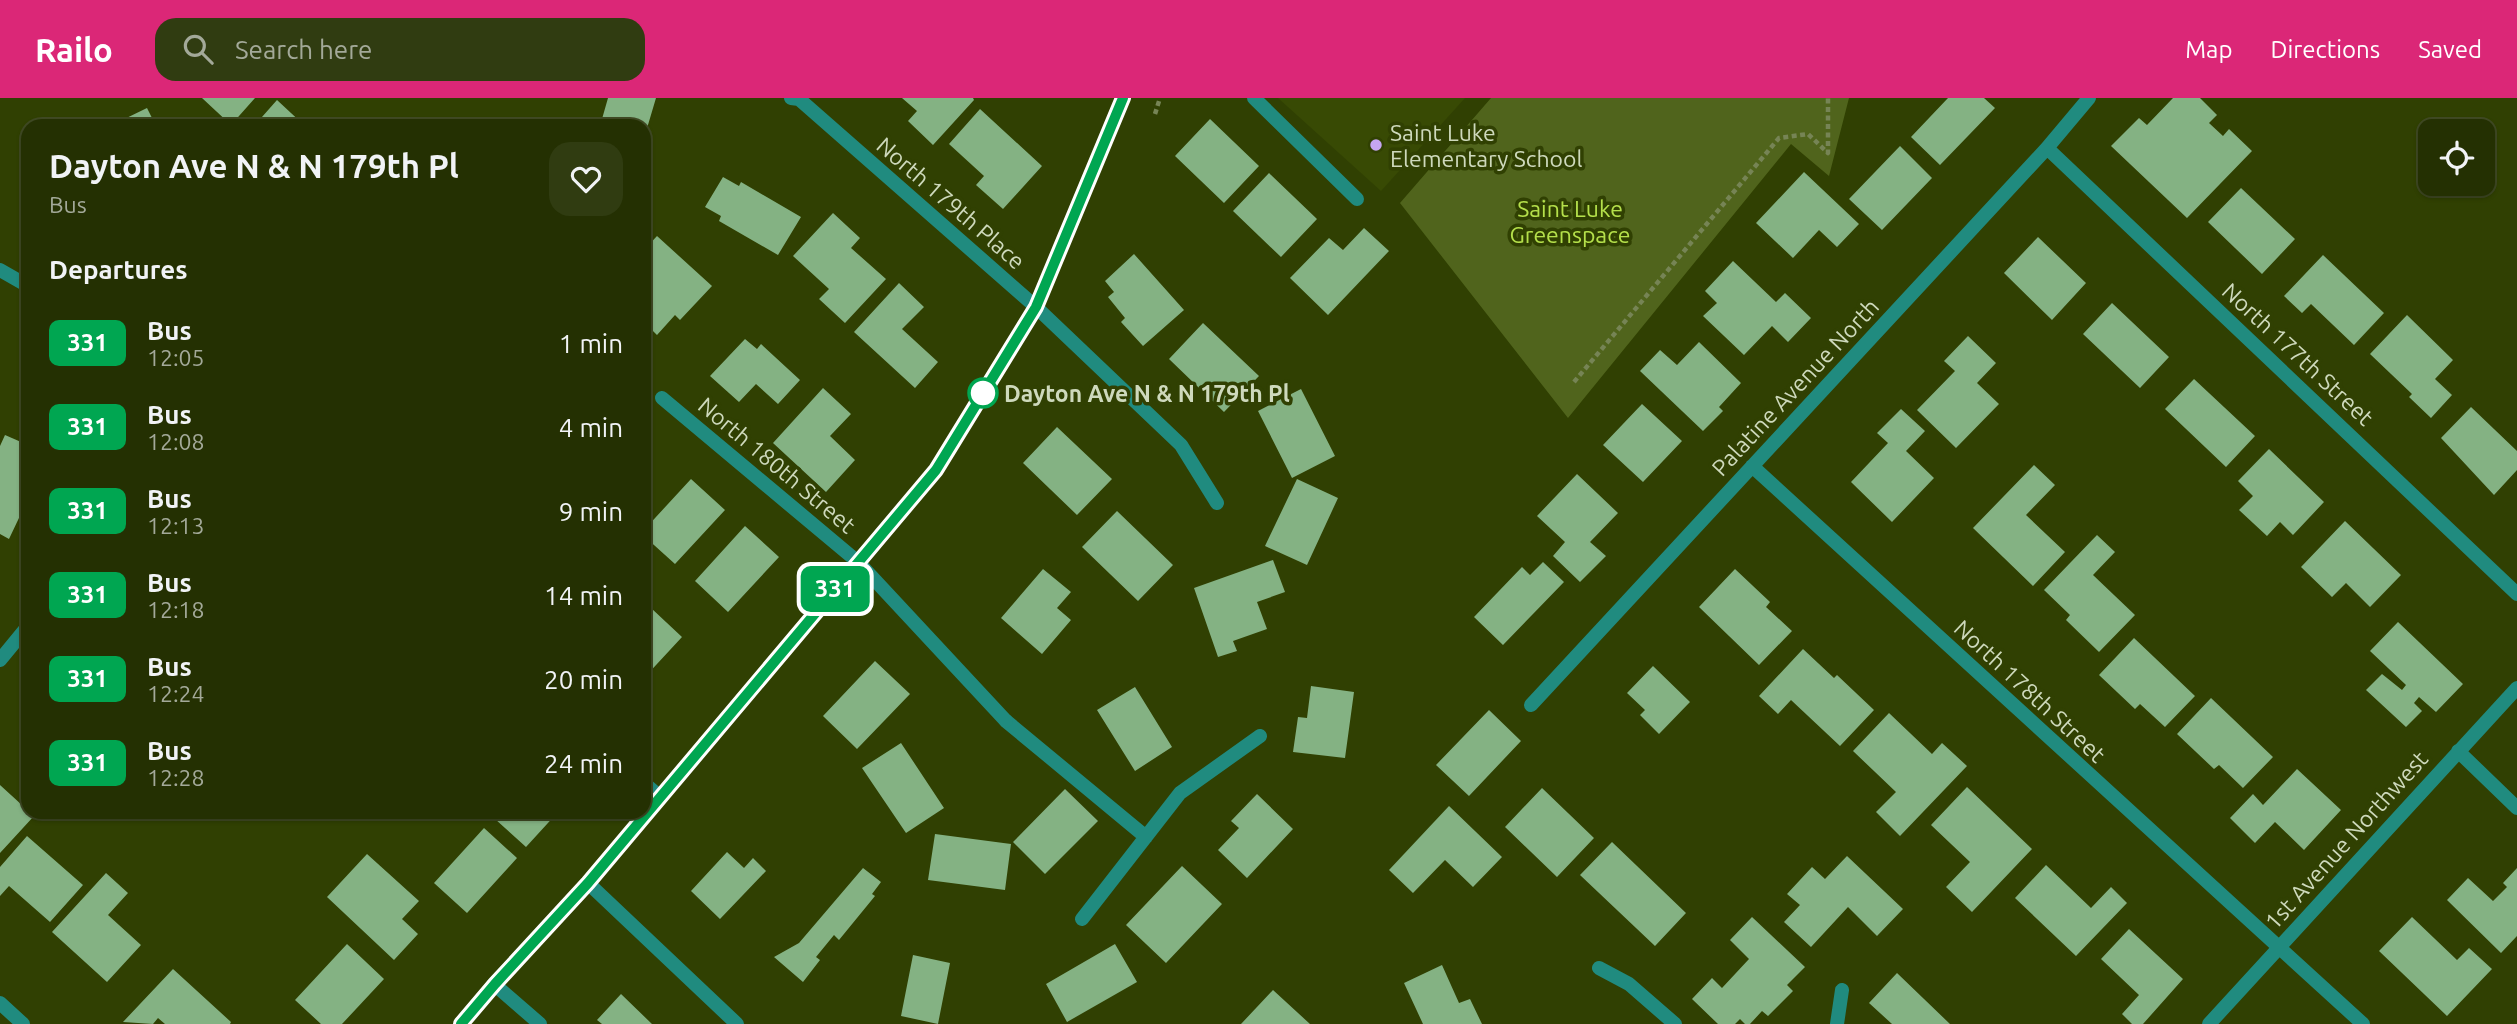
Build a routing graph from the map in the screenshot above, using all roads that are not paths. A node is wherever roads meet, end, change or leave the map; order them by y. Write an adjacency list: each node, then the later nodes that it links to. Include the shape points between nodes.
1 (791, 98): 9 (street, North 179th Place, via 799,99)
2 (1123, 98): 9 (street)
3 (1254, 98): 6 (street)
4 (2089, 98): 5 (street, Palatine Avenue North)
5 (2047, 148): 11 (street, Palatine Avenue North); 14 (street, North 177th Street)
6 (1357, 199)
7 (0, 270): 8 (street)
8 (21, 282)
9 (1036, 307): 12 (street, North 179th Place, via 1181,445); 13 (street, via 936,470)
10 (663, 398): 13 (street, North 180th Street)
11 (1752, 466): 18 (street, Palatine Avenue North); 29 (street, North 178th Street)
12 (1217, 503)
13 (858, 562): 22 (street); 26 (street, North 180th Street, via 1006,721)
14 (2517, 594)
15 (21, 634): 16 (street)
16 (0, 660)
17 (2517, 688): 20 (street, 1st Avenue Northwest)
18 (1531, 705)
19 (1260, 736): 26 (street, via 1180,793)
20 (2458, 751): 24 (street); 29 (street, 1st Avenue Northwest)
21 (651, 789): 22 (street)
22 (659, 796): 23 (street)
23 (651, 806)
24 (2517, 808)
25 (640, 819): 27 (street)
26 (1146, 836): 28 (street)
27 (588, 883): 31 (street); 37 (street)
28 (1082, 919)
29 (2278, 949): 40 (street, 1st Avenue Northwest); 41 (street, North 178th Street)
30 (1599, 968): 38 (street, via 1629,984)
31 (495, 984): 35 (street); 36 (street)
32 (1842, 990): 39 (street)
33 (0, 1003): 34 (street)
34 (23, 1024)
35 (461, 1024)
36 (540, 1024)
37 (737, 1024)
38 (1675, 1024)
39 (1837, 1024)
40 (2209, 1024)
41 (2363, 1024)

